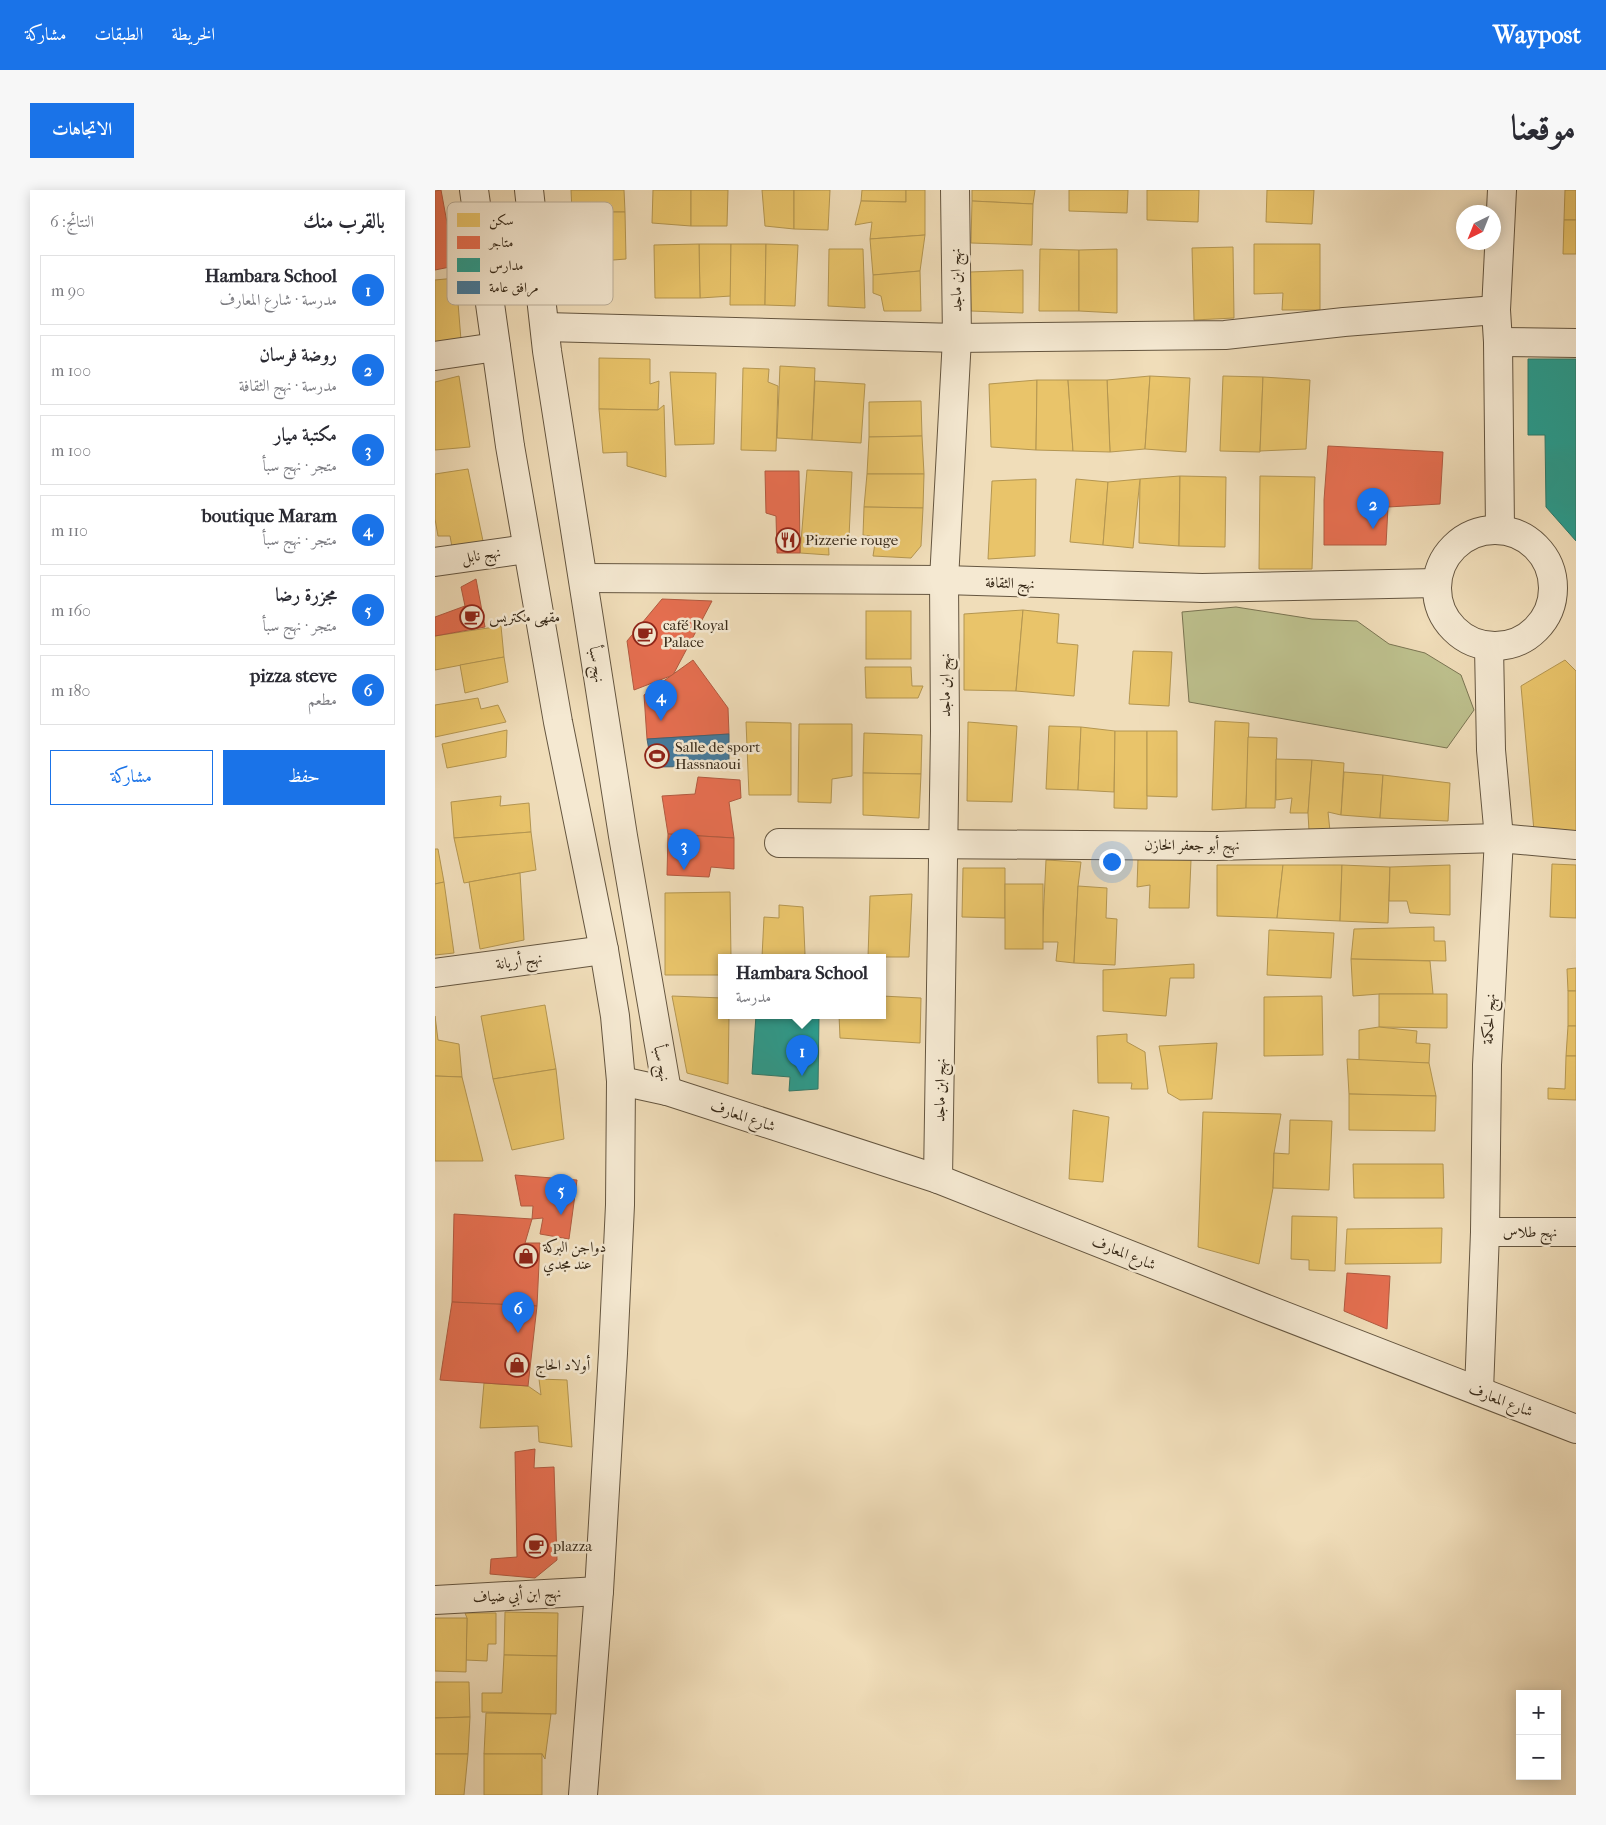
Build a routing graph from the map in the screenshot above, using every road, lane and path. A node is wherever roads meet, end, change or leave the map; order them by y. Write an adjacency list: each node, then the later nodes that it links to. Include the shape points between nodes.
1 (955, 190): 7 (street, نهج ابن ماجد)
2 (1502, 190): 5 (street)
3 (490, 305): 10 (street)
4 (542, 305): 6 (street, نهج سبأ)
5 (1495, 310): 7 (street, via 1225,335); 8 (street)
6 (545, 327): 7 (street); 15 (street, نهج سبأ)
7 (957, 338): 16 (street, نهج ابن ماجد)
8 (1498, 342): 9 (street); 12 (street)
9 (1576, 343)
10 (496, 347): 11 (street); 13 (street)
11 (435, 356)
12 (1500, 529): 17 (street, via 1477,531 1457,542 1442,560); 18 (street, via 1522,535 1540,550)
13 (527, 548): 14 (street, نهج نابل); 24 (street)
14 (435, 562)
15 (583, 578): 16 (street, نهج الثقافة); 27 (street, نهج سبأ)
16 (944, 580): 17 (street, نهج الثقافة, via 1202,588); 22 (street, نهج ابن ماجد)
17 (1436, 583): 19 (street, via 1438,606 1449,626 1467,640)
18 (1565, 594): 19 (street, via 1533,633 1513,644)
19 (1489, 647): 20 (street, نهج الحكمة, via 1491,750)
20 (1499, 838): 22 (street, نهج أبو جعفر الخازن, via 1217,846); 23 (street, نهج أبو جعفر الخازن); 29 (street, نهج الحكمة, via 1487,1065)
21 (779, 843): 22 (street, نهج أبو جعفر الخازن)
22 (942, 844): 28 (street, نهج ابن ماجد)
23 (1576, 845)
24 (603, 950): 25 (street, نهج أريانة); 26 (street, via 615,1016)
25 (435, 973)
26 (621, 1081): 27 (street, نهج سبأ); 33 (street, via 620,1205)
27 (667, 1091): 28 (street, شارع المعارف)
28 (938, 1179): 31 (street, شارع المعارف)
29 (1485, 1232): 30 (street, نهج طلاس); 31 (street, نهج الحكمة)
30 (1576, 1232)
31 (1479, 1391): 32 (street, شارع المعارف)
32 (1576, 1429)
33 (599, 1590): 34 (street, نهج ابن أبي ضياف); 35 (street)
34 (435, 1600)
35 (583, 1795)

